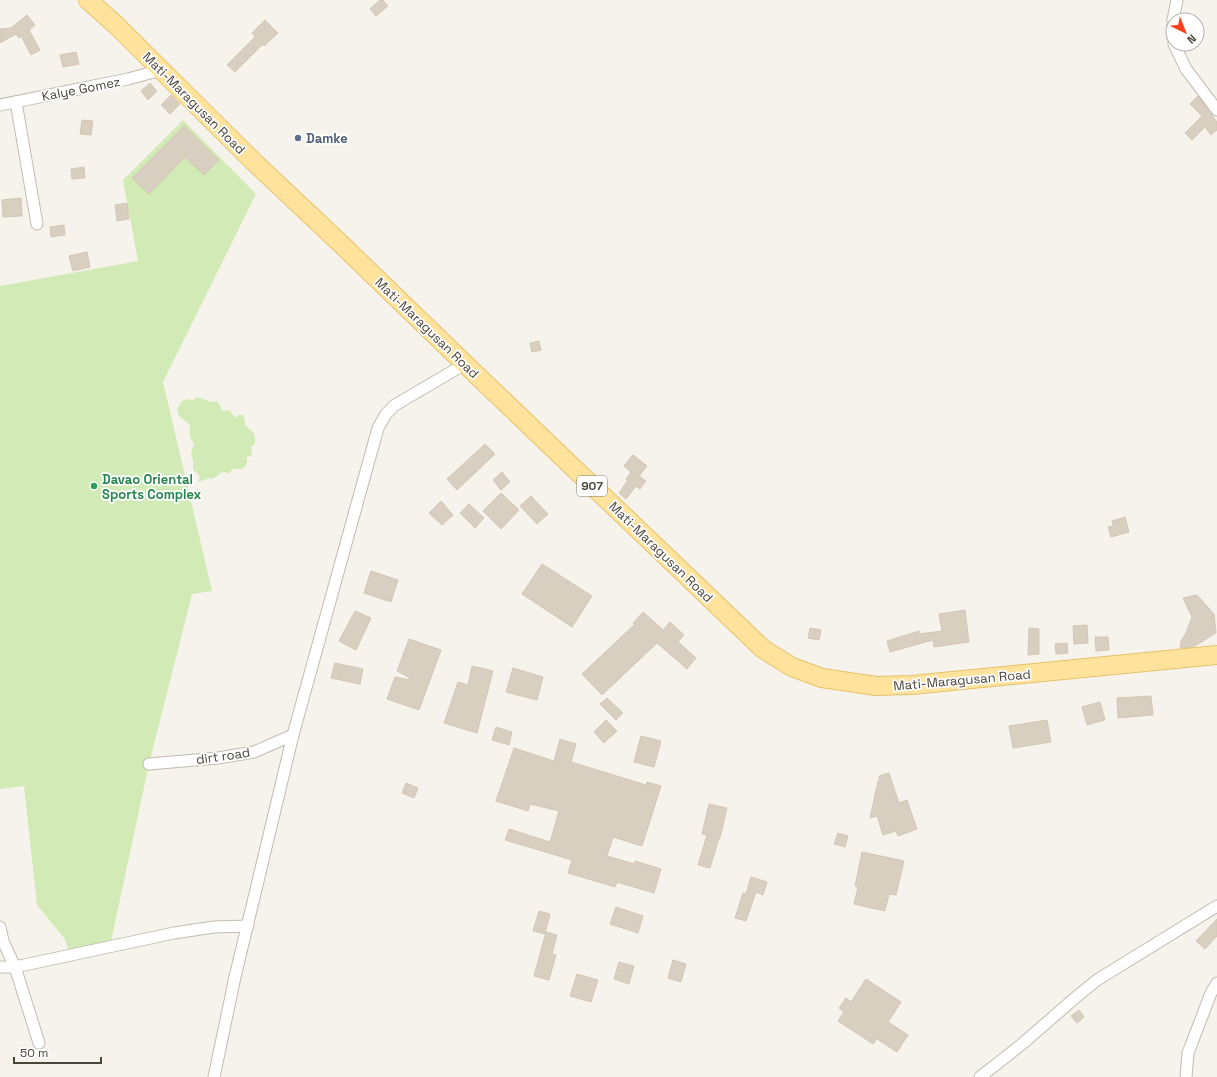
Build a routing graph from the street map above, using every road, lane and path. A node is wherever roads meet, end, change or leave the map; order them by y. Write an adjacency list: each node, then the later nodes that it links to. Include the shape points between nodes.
1 (88, 0): 5 (main road, Mati-Maragusan Road / 907)
2 (1177, 0): 3 (street)
3 (1175, 12)
4 (1178, 52): 8 (street, via 1186,69)
5 (161, 70): 6 (street, Kalye Gomez); 10 (main road, Mati-Maragusan Road / 907)
6 (16, 102): 7 (street, Kalye Gomez); 9 (street)
7 (0, 105)
8 (1217, 110)
9 (37, 224)
10 (465, 364): 11 (main road, Mati-Maragusan Road / 907, via 763,649 792,667 822,678 876,686 912,685); 12 (street, via 395,406 386,414 378,428)
11 (1217, 655)
12 (293, 735): 13 (street, dirt road, via 254,752); 15 (street)
13 (150, 764)
14 (1217, 906): 22 (street, via 1097,980)
15 (248, 926): 17 (street, via 214,927 174,933); 21 (street)
16 (0, 927): 17 (street, via 3,941)
17 (15, 967): 18 (street); 20 (street)
18 (0, 968)
19 (1217, 983): 23 (street, via 1188,1053)
20 (39, 1043)
21 (214, 1077)
22 (980, 1077)
23 (1186, 1077)

